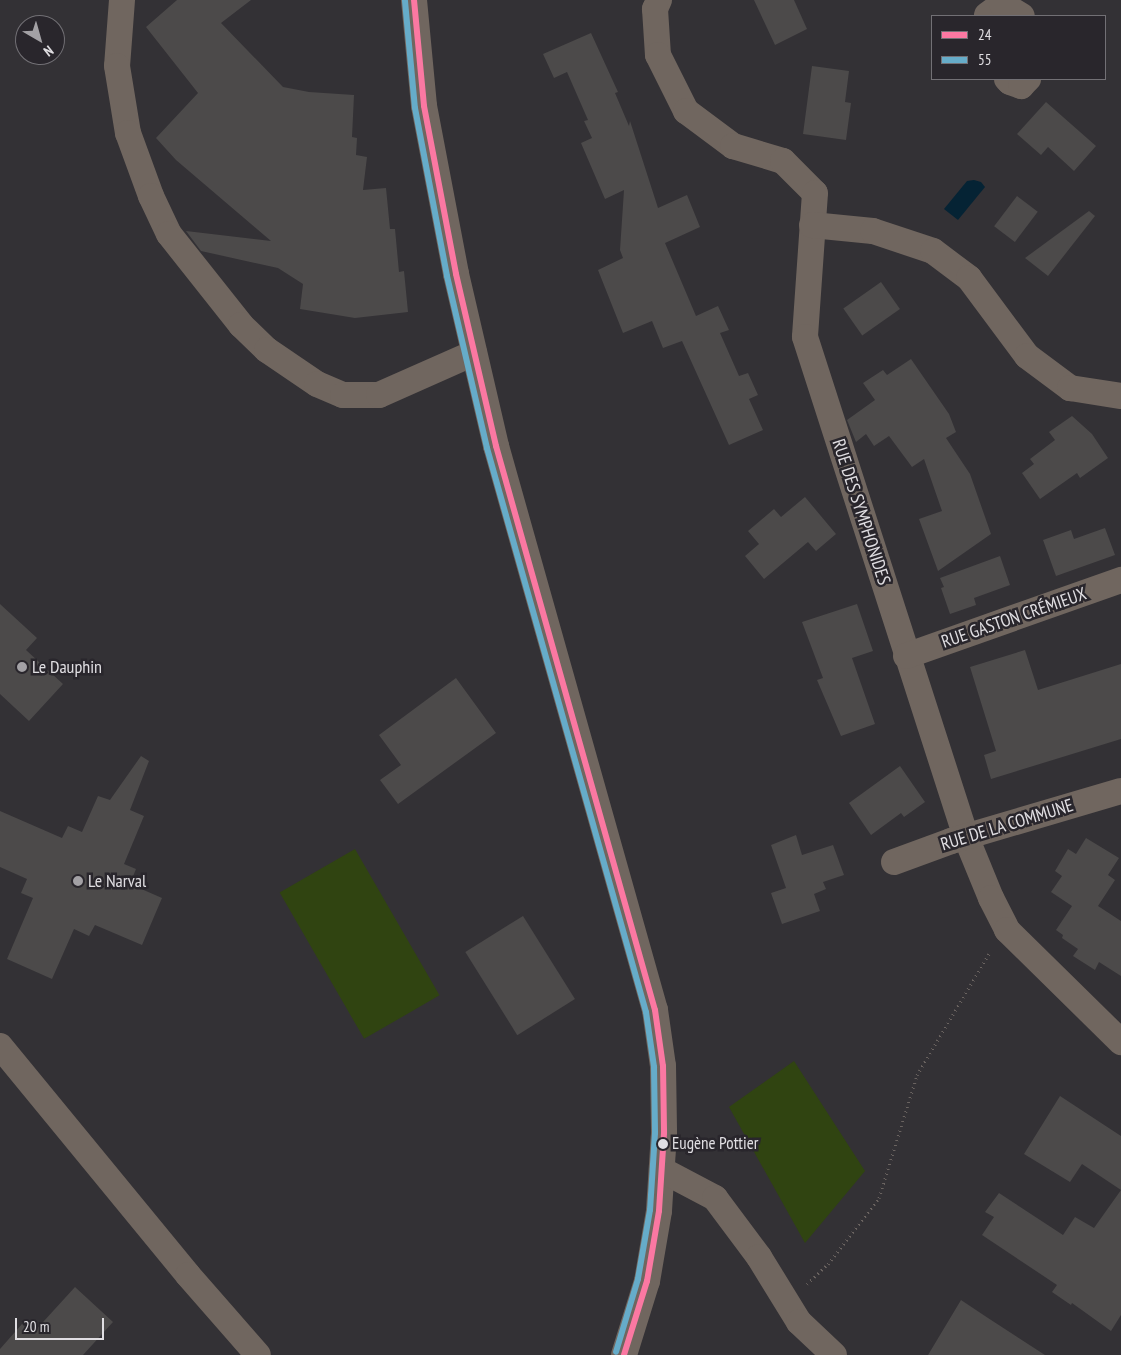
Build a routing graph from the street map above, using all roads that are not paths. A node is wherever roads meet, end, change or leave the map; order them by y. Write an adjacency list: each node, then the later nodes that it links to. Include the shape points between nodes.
1 (122, 0): 9 (street, via 117,66 128,133 150,196 169,234 242,325 267,350 317,384 343,395 380,396)
2 (414, 0): 9 (street, via 424,106)
3 (659, 0): 8 (street, RUE DES SYMPHONIDES, via 655,9 658,55 686,111 733,146 783,161 815,193)
4 (984, 11): 5 (street, via 1002,4)
5 (1020, 15)
6 (1008, 80): 7 (street, via 1022,86)
7 (1027, 80)
8 (812, 225): 10 (street, via 873,231 933,251 969,278 1027,356 1070,388); 12 (street, RUE DES SYMPHONIDES, via 805,337)
9 (474, 353): 18 (street, via 496,446 655,1010 663,1066)
10 (1121, 396)
11 (1121, 580): 12 (street, RUE GASTON CRÉMIEUX)
12 (906, 656): 14 (street, RUE DES SYMPHONIDES)
13 (1121, 791): 14 (street, RUE DE LA COMMUNE)
14 (966, 837): 15 (street, RUE DE LA COMMUNE); 16 (street, RUE DES SYMPHONIDES, via 1007,930)
15 (894, 862)
16 (1121, 1042)
17 (0, 1046): 19 (street)
18 (662, 1170): 20 (street, via 647,1281); 21 (street, via 715,1198 759,1257 799,1322)
19 (258, 1355)
20 (624, 1355)
21 (834, 1355)

